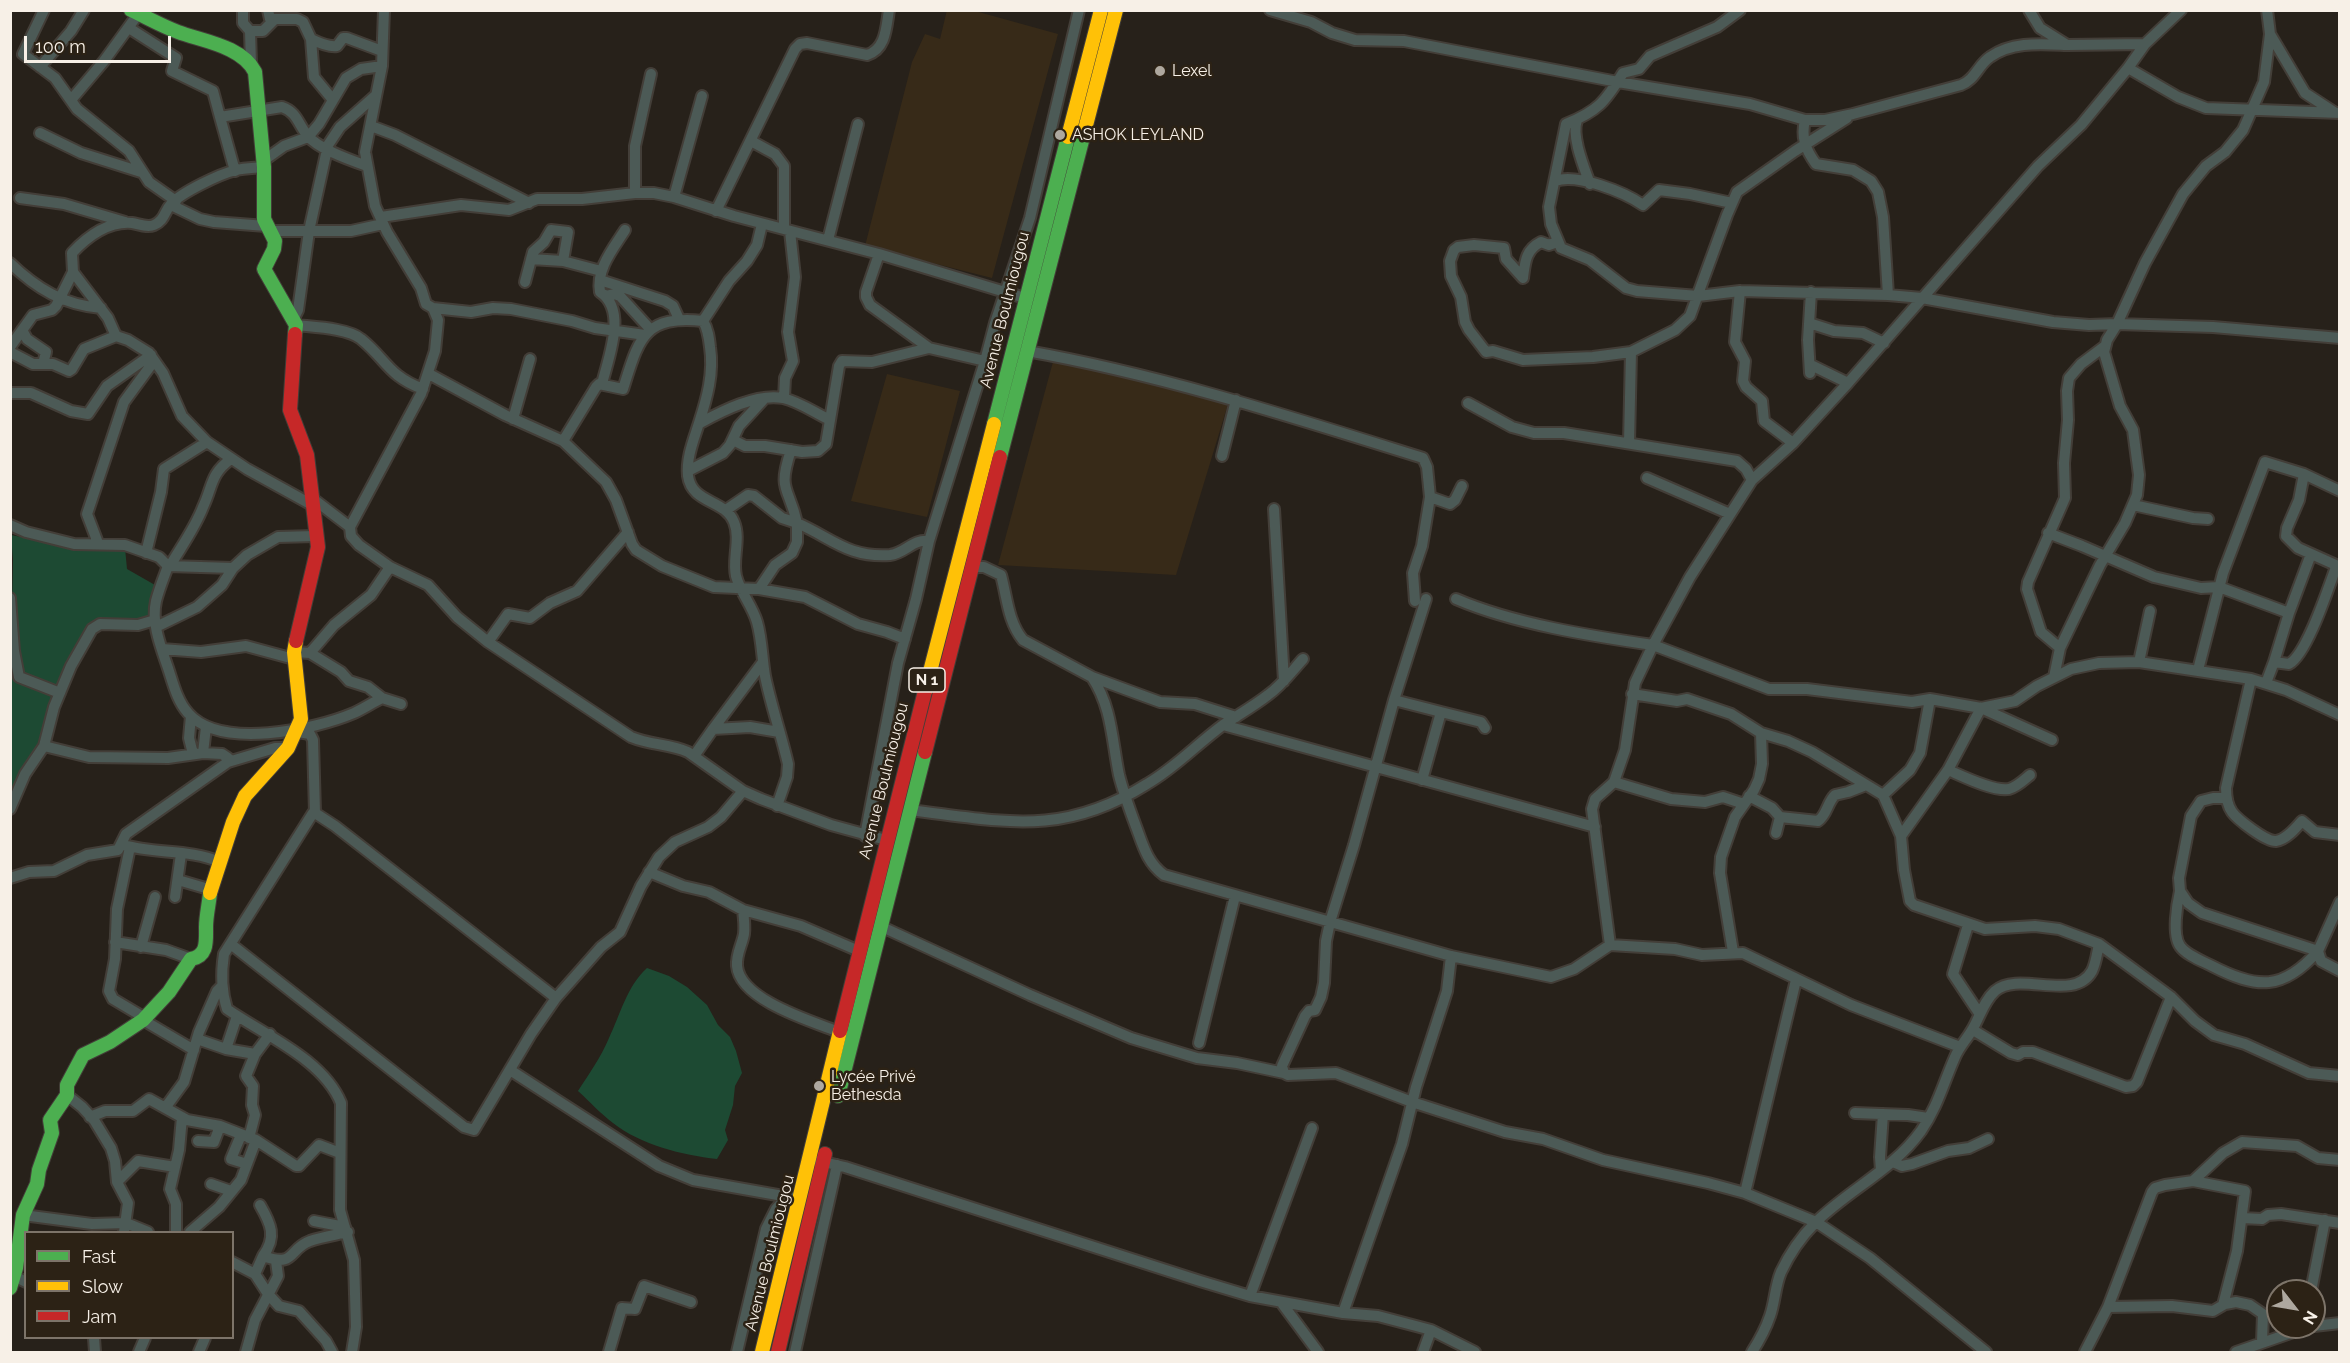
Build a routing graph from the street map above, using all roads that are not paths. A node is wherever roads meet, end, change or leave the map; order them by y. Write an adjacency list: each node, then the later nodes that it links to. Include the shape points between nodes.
1 (44, 10): 25 (street, via 23,54)
2 (84, 10): 25 (street)
3 (243, 10): 17 (street, via 243,23)
4 (384, 10): 22 (street)
5 (889, 10): 44 (street, via 883,41 875,53 800,44)
6 (1078, 10): 76 (street, via 1040,183)
7 (1101, 10): 82 (main road, Avenue Boulmiougou / N 1)
8 (1116, 10): 101 (main road, Avenue Boulmiougou / N 1)
9 (1270, 10): 28 (street, via 1355,40 1404,41)
10 (1740, 10): 28 (street, via 1717,27 1650,56 1639,69 1623,73)
11 (2029, 10): 21 (street, via 2040,28)
12 (2181, 10): 20 (street)
13 (2267, 10): 18 (street)
14 (137, 12): 16 (street); 23 (main road, via 178,32 215,42)
15 (271, 15): 17 (street, via 263,32); 19 (street, via 300,20)
16 (129, 28): 31 (street); 37 (street, via 176,58 172,70 213,91)
17 (250, 31): 23 (street)
18 (2270, 34): 34 (street, via 2264,82); 35 (street, via 2305,93)
19 (311, 39): 22 (street, via 338,46 347,38); 32 (street, via 314,77)
20 (2145, 44): 21 (street); 26 (street)
21 (2067, 45): 36 (street, via 2014,47 1991,56 1969,82)
22 (382, 51): 24 (street)
23 (251, 64): 33 (main road)
24 (382, 66): 29 (street); 32 (street, via 361,69 346,78)
25 (40, 67): 31 (street, via 55,78)
26 (2128, 68): 34 (street, via 2206,108); 83 (street)
27 (651, 74): 53 (street, via 635,146)
28 (1618, 82): 38 (street, via 1608,98); 39 (street, via 1750,104)
29 (375, 96): 41 (street); 46 (street, via 335,132)
30 (702, 96): 54 (street)
31 (71, 100): 50 (street, via 84,116 129,151)
32 (333, 100): 43 (street, via 320,124)
33 (259, 110): 37 (street); 43 (street, via 289,110); 47 (main road)
34 (2252, 111): 35 (street); 91 (street, via 2225,152 2206,166 2183,194)
35 (2338, 113)
36 (1853, 114): 39 (street); 45 (street)
37 (220, 117): 49 (street)
38 (1577, 120): 51 (street, via 1566,124); 52 (street, via 1578,149)
39 (1805, 120): 45 (street)
40 (858, 124): 67 (street)
41 (371, 126): 48 (street); 57 (street)
42 (40, 133): 50 (street, via 81,153)
43 (308, 136): 46 (street); 47 (street, via 284,146)
44 (751, 141): 59 (street); 65 (street, via 775,154 784,166)
45 (1805, 146): 58 (street, via 1737,192); 79 (street, via 1816,164 1853,170 1871,181 1878,192)
46 (328, 149): 48 (street); 66 (street)
47 (263, 164): 49 (street); 63 (main road)
48 (367, 166): 60 (street)
49 (235, 171): 56 (street)
50 (141, 172): 56 (street)
51 (1555, 181): 52 (street, via 1562,178); 68 (street, via 1549,207)
52 (1590, 184): 58 (street, via 1643,205 1659,190)
53 (636, 193): 54 (street); 57 (street, via 537,199)
54 (674, 197): 59 (street)
55 (20, 198): 61 (street, via 64,204)
56 (174, 203): 61 (street, via 156,224); 63 (street, via 207,221)
57 (529, 203): 60 (street, via 509,210 460,205)
58 (1732, 203): 81 (street)
59 (716, 211): 62 (street)
60 (382, 221): 66 (street, via 351,231); 86 (street, via 421,288 426,304)
61 (129, 223): 73 (street, via 107,228 81,243 72,253)
62 (762, 224): 65 (street); 88 (street, via 757,245)
63 (268, 229): 66 (street); 89 (main road, via 274,249 264,268 266,275)
64 (625, 230): 74 (street, via 602,266)
65 (787, 230): 67 (street); 114 (street, via 795,277 788,332 793,361 785,378)
66 (309, 231): 89 (street)
67 (828, 240): 69 (street)
68 (1557, 242): 81 (street, via 1561,248 1590,260 1626,288); 103 (street, via 1540,242 1529,250 1523,278 1506,259 1504,248 1474,245 1454,250 1451,276 1469,330 1486,352 1523,360)
69 (879, 254): 76 (street); 100 (street, via 866,292 868,302)
70 (531, 259): 71 (street); 71 (street, via 551,231 560,230 568,234); 75 (street)
71 (563, 261): 74 (street)
72 (10, 263): 84 (street)
73 (73, 273): 84 (street); 85 (street)
74 (601, 275): 80 (street, via 600,292); 87 (street, via 665,301)
75 (525, 282)
76 (1005, 291): 82 (street); 106 (street)
77 (1740, 291): 78 (street); 81 (street); 124 (street, via 1735,342 1745,361 1743,381 1751,394 1762,401 1764,421)
78 (1811, 292): 79 (street); 90 (street)
79 (1888, 295): 83 (street)
80 (606, 296): 93 (street, via 612,306); 94 (street, via 620,296)
81 (1698, 296): 103 (street, via 1683,324)
82 (1025, 298): 227 (main road, Avenue Boulmiougou / N 1)
83 (1922, 298): 91 (street, via 2053,322); 97 (street)
84 (59, 299): 85 (street); 92 (street, via 52,310 33,315)
85 (101, 308): 95 (street)
86 (433, 308): 93 (street, via 471,312 511,309); 108 (street, via 438,320 438,339)
87 (680, 319): 88 (street); 94 (street)
88 (703, 321): 119 (street, via 711,373)
89 (295, 322): 111 (street, via 361,338 394,374); 135 (main road, via 290,410 307,455)
90 (1809, 323): 97 (street, via 1863,333); 109 (street, via 1810,369)
91 (2117, 324): 96 (street, via 2213,327); 98 (street)
92 (22, 330): 99 (street); 107 (street, via 27,339 46,352)
93 (614, 330): 94 (street); 110 (street)
94 (647, 332): 110 (street, via 634,354 623,389)
95 (116, 336): 104 (street, via 140,346); 107 (street, via 84,349 69,371)
96 (2340, 338)
97 (1884, 344): 109 (street)
98 (2105, 346): 136 (street, via 2120,406 2133,430 2139,475); 145 (street, via 2069,378 2065,498)
99 (10, 347)
100 (929, 348): 106 (street); 118 (street, via 872,362 842,361)
101 (1027, 351): 115 (street, via 1132,372); 155 (main road, Avenue Boulmiougou / N 1)
102 (10, 352): 107 (street, via 27,362)
103 (1630, 352): 123 (street)
104 (152, 358): 112 (street, via 102,391 88,414 71,411 31,393); 122 (street, via 172,390 182,416); 148 (street, via 124,402 87,514)
105 (530, 359): 117 (street)
106 (986, 362): 147 (street)
107 (43, 364)
108 (429, 374): 111 (street); 117 (street)
109 (1848, 383): 124 (street)
110 (602, 384): 121 (street, via 596,387)
111 (423, 389): 143 (street)
112 (10, 393)
113 (766, 398): 114 (street); 119 (street); 120 (street, via 739,426)
114 (784, 398): 118 (street)
115 (1236, 400): 126 (street); 134 (street, via 1423,458)
116 (1468, 403): 123 (street, via 1512,427 1534,433 1564,433)
117 (513, 419): 121 (street)
118 (830, 420): 125 (street, via 823,448 810,452)
119 (699, 423): 128 (street)
120 (733, 440): 125 (street, via 745,446); 128 (street, via 723,453)
121 (562, 441): 144 (street, via 606,482)
122 (207, 442): 127 (street); 149 (street, via 164,469)
123 (1629, 443): 131 (street, via 1737,461)
124 (1792, 443): 131 (street)
125 (791, 450): 141 (street, via 783,483)
126 (1222, 456)
127 (231, 459): 135 (street); 152 (street, via 211,482 203,508)
128 (688, 471): 138 (street, via 696,493)
129 (2304, 474): 133 (street); 150 (street, via 2286,537); 157 (street, via 2265,462)
130 (1647, 478): 139 (street)
131 (1752, 480): 139 (street)
132 (1462, 486): 134 (street, via 1450,504)
133 (2339, 491)
134 (1430, 497): 186 (street, via 1413,573 1420,600)
135 (313, 502): 143 (street); 146 (main road)
136 (2133, 505): 140 (street); 151 (street)
137 (1274, 509): 180 (street)
138 (726, 510): 141 (street, via 748,495 754,496 782,518); 159 (street, via 736,529 736,577)
139 (1730, 514): 167 (street)
140 (2208, 519)
141 (797, 523): 147 (street, via 859,553 897,554 919,540); 158 (street, via 797,542 792,553 775,565)
142 (10, 525): 148 (street, via 74,544)
143 (350, 528): 154 (street, via 354,541)
144 (628, 532): 159 (street, via 636,550 662,566 714,587); 166 (street, via 577,591 550,603 530,618 508,614)
145 (2048, 533): 151 (street); 168 (street, via 2027,588 2039,629)
146 (315, 536): 156 (street, via 278,537); 171 (main road, via 317,556)
147 (929, 541): 165 (street)
148 (98, 543): 149 (street, via 125,545)
149 (146, 553): 152 (street)
150 (2311, 554): 153 (street); 163 (street)
151 (2105, 556): 157 (street, via 2154,577 2201,588); 168 (street)
152 (169, 566): 156 (street); 164 (street, via 156,602)
153 (2339, 566): 175 (street, via 2298,654 2289,664)
154 (390, 567): 166 (street, via 428,585 457,617); 170 (street, via 371,595 334,625)
155 (973, 567): 177 (street, via 984,567 1001,575 1011,620 1023,639); 219 (main road, Avenue Boulmiougou / N 1)
156 (233, 568): 164 (street, via 222,585 197,607)
157 (2219, 587): 163 (street); 176 (street)
158 (759, 589): 159 (street); 165 (street, via 805,597 858,624)
159 (742, 590): 173 (street, via 757,622)
160 (10, 598): 182 (street, via 19,676)
161 (1456, 599): 167 (street, via 1478,609 1592,636)
162 (2150, 610): 174 (street)
163 (2289, 613): 175 (street)
164 (155, 623): 169 (street); 182 (street, via 100,624 92,629)
165 (904, 639): 225 (street)
166 (488, 642): 204 (street, via 631,737 644,743 680,748)
167 (1653, 645): 183 (street); 185 (street, via 1769,689 1807,689 1912,702)
168 (2060, 648): 178 (street)
169 (162, 649): 171 (street, via 201,652 246,646); 191 (street, via 178,697)
170 (310, 653): 171 (street); 184 (street, via 349,681 368,687)
171 (294, 656): 197 (main road, via 302,710)
172 (1303, 659): 180 (street)
173 (763, 662): 196 (street); 198 (street)
174 (2139, 662): 176 (street); 178 (street, via 2099,663)
175 (2274, 662): 181 (street)
176 (2198, 670): 179 (street)
177 (1092, 677): 192 (street, via 1160,702 1195,704); 214 (street, via 1108,711)
178 (2054, 677): 188 (street, via 2015,701)
179 (2251, 679): 181 (street); 215 (street)
180 (1284, 681): 192 (street)
181 (2266, 683): 190 (street)
182 (60, 693): 201 (street)
183 (1632, 694): 199 (street, via 1687,699 1731,714); 210 (street, via 1627,742)
184 (382, 698): 187 (street); 197 (street, via 354,713)
185 (1930, 699): 188 (street); 213 (street, via 1920,753 1910,770)
186 (1394, 700): 189 (street); 206 (street)
187 (401, 704)
188 (1981, 708): 200 (street); 207 (street)
189 (1441, 712): 195 (street, via 1481,722); 209 (street)
190 (2340, 715)
191 (191, 716): 194 (street); 203 (street, via 189,738)
192 (1236, 717): 193 (street)
193 (1223, 726): 206 (street); 214 (street, via 1166,772)
194 (206, 727): 197 (street, via 247,735); 203 (street)
195 (1485, 728)
196 (713, 729): 198 (street, via 750,727); 204 (street)
197 (297, 730): 202 (main road); 220 (street, via 312,736)
198 (779, 732): 217 (street, via 788,770)
199 (1761, 733): 211 (street, via 1812,752); 216 (street, via 1761,771)
200 (2052, 740)
201 (44, 746): 203 (street, via 89,757 168,758); 218 (street, via 25,774)
202 (288, 748): 205 (street); 230 (main road, via 245,796)
203 (198, 754): 205 (street, via 222,754)
204 (694, 756): 212 (street)
205 (228, 762): 228 (street, via 126,834)
206 (1376, 767): 209 (street); 241 (street)
207 (1948, 770): 208 (street, via 2002,789 2010,789); 226 (street)
208 (2030, 776)
209 (1422, 780): 222 (street)
210 (1614, 782): 216 (street, via 1671,799); 222 (street, via 1595,799)
211 (1866, 785): 213 (street); 221 (street, via 1835,795 1818,821)
212 (743, 791): 217 (street); 231 (street, via 708,827 667,848)
213 (1883, 795): 226 (street)
214 (1125, 796): 219 (street, via 1088,813 1036,822 991,821); 236 (street, via 1155,869 1177,880)
215 (2226, 798): 224 (street, via 2232,812 2268,840 2284,838 2302,821 2314,832); 235 (street, via 2201,801 2191,816 2181,860)
216 (1747, 800): 221 (street, via 1772,808); 251 (street, via 1735,817 1721,857)
217 (777, 806): 225 (street)
218 (10, 809)
219 (909, 810): 243 (main road, Avenue Boulmiougou / N 1)
220 (315, 813): 246 (street); 258 (street)
221 (1780, 818): 223 (street)
222 (1595, 826): 247 (street)
223 (1776, 833)
224 (2340, 834)
225 (865, 836): 227 (street)
226 (1901, 836): 242 (street, via 1910,901)
227 (886, 840): 249 (main road, Avenue Boulmiougou / N 1)
228 (126, 846): 229 (street); 232 (street, via 87,855 60,869); 244 (street)
229 (181, 854): 230 (street, via 203,855); 233 (street)
230 (220, 862): 234 (main road)
231 (649, 872): 240 (street, via 709,892); 258 (street, via 620,932 594,954)
232 (10, 878)
233 (178, 880): 234 (street); 238 (street)
234 (212, 890): 253 (main road, via 207,946 201,955)
235 (2180, 891): 250 (street, via 2202,913); 250 (street, via 2180,946 2214,967 2266,984 2299,970)
236 (1235, 896): 241 (street); 265 (street)
237 (155, 897): 248 (street)
238 (176, 897)
239 (2340, 902): 250 (street)
240 (743, 910): 249 (street, via 801,926); 263 (street, via 744,933 737,965 742,982 776,1005)
241 (1330, 922): 252 (street); 271 (street, via 1321,997 1315,1010 1305,1016 1282,1066)
242 (1968, 925): 245 (street, via 1985,929 2059,929); 259 (street, via 1953,974)
243 (880, 926): 271 (street, via 1131,1038 1197,1058); 288 (main road, Avenue Boulmiougou / N 1)
244 (115, 942): 248 (street); 261 (street, via 110,996)
245 (2099, 944): 257 (street); 259 (street, via 2092,970 2077,984 2009,984 1997,989)
246 (232, 945): 256 (street, via 224,954); 270 (street, via 469,1129 477,1127)
247 (1610, 945): 251 (street, via 1702,955); 252 (street, via 1574,969 1551,977)
248 (141, 947): 253 (street)
249 (859, 951): 263 (main road, Avenue Boulmiougou / N 1)
250 (2318, 951): 254 (street, via 2321,961)
251 (1733, 952): 255 (street, via 1754,957)
252 (1451, 956): 274 (street, via 1447,991)
253 (191, 959): 261 (main road, via 169,992)
254 (2340, 971)
255 (1796, 980): 267 (street); 298 (street)
256 (222, 987): 260 (street, via 227,1009); 266 (street, via 213,998)
257 (2171, 997): 262 (street, via 2137,1082 2127,1087 2033,1052 2018,1055); 272 (street, via 2214,1035 2245,1044 2309,1073)
258 (556, 998): 270 (street)
259 (1979, 1013): 262 (street)
260 (237, 1016): 264 (street); 268 (street)
261 (144, 1019): 266 (street); 273 (main road, via 83,1055 72,1072)
262 (1973, 1030): 267 (street)
263 (839, 1032): 288 (main road, Avenue Boulmiougou / N 1)
264 (270, 1034): 269 (street); 286 (street, via 334,1088 341,1103)
265 (1199, 1043)
266 (196, 1045): 268 (street); 275 (street, via 184,1082)
267 (1960, 1047): 280 (street, via 1940,1099)
268 (226, 1049): 269 (street)
269 (255, 1054): 283 (street, via 246,1076 253,1086 255,1116)
270 (510, 1070): 299 (street, via 681,1177)
271 (1284, 1073): 274 (street, via 1336,1073)
272 (2340, 1076)
273 (67, 1095): 278 (street); 301 (main road, via 51,1120 52,1133 38,1184)
274 (1412, 1102): 298 (street, via 1604,1160); 323 (street, via 1396,1164)
275 (165, 1108): 278 (street, via 147,1099 133,1111 105,1111); 279 (street)
276 (1855, 1113): 277 (street)
277 (1883, 1114): 280 (street); 293 (street)
278 (90, 1117): 295 (street, via 111,1148)
279 (182, 1118): 281 (street); 292 (street)
280 (1928, 1118): 289 (street)
281 (220, 1126): 283 (street); 285 (street, via 214,1142)
282 (1312, 1128): 318 (street)
283 (248, 1138): 286 (street, via 298,1167 319,1145); 290 (street); 290 (street, via 231,1159)
284 (1988, 1139): 289 (street, via 1912,1164 1902,1166)
285 (198, 1141)
286 (340, 1153): 308 (street, via 340,1210)
287 (2340, 1160): 294 (street, via 2318,1158 2297,1146 2242,1142 2223,1153)
288 (816, 1161): 291 (street); 299 (main road, Avenue Boulmiougou / N 1); 338 (main road, Avenue Boulmiougou / N 1)
289 (1893, 1162): 293 (street)
290 (247, 1164): 297 (street)
291 (837, 1165): 318 (street); 339 (street)
292 (175, 1167): 295 (street, via 138,1161); 309 (street, via 169,1192 176,1204)
293 (1881, 1170): 305 (street)
294 (2193, 1181): 302 (street, via 2244,1190); 322 (street, via 2165,1185 2152,1192)
295 (117, 1182): 307 (street, via 128,1203)
296 (211, 1184): 297 (street)
297 (231, 1191): 310 (street)
298 (1745, 1193): 305 (street)
299 (794, 1198): 336 (street, via 776,1209 766,1229); 337 (main road, Avenue Boulmiougou / N 1)
300 (260, 1205): 311 (street, via 273,1233)
301 (23, 1215): 307 (street); 316 (main road)
302 (2242, 1218): 303 (street, via 2262,1219 2281,1214); 321 (street)
303 (2325, 1220): 306 (street); 315 (street)
304 (314, 1221): 308 (street)
305 (1816, 1222): 343 (street, via 1781,1271 1770,1316); 344 (street, via 1870,1258)
306 (2340, 1223)
307 (125, 1228)
308 (347, 1229): 312 (street, via 309,1242 290,1257); 334 (street, via 354,1260 356,1306)
309 (176, 1231)
310 (192, 1231)
311 (263, 1257): 312 (street); 314 (street)
312 (276, 1261): 317 (street, via 278,1276)
313 (234, 1263): 314 (street)
314 (255, 1274): 317 (street)
315 (2313, 1279)
316 (17, 1282)
317 (268, 1294): 332 (street, via 255,1320); 333 (street, via 279,1306 299,1311)
318 (1250, 1296): 320 (street)
319 (691, 1302): 335 (street, via 644,1286 635,1309 622,1308)
320 (1281, 1302): 323 (street); 340 (street)
321 (2223, 1305): 322 (street, via 2213,1311 2172,1306); 328 (street, via 2236,1302 2260,1311)
322 (2108, 1308): 345 (street)
323 (1343, 1313): 324 (street, via 1378,1316)
324 (1431, 1330): 341 (street); 342 (street)
325 (145, 1339): 330 (street)
326 (205, 1339): 331 (street)
327 (2271, 1339): 328 (street)
328 (2262, 1342): 329 (street)
329 (2242, 1351)
330 (139, 1353)
331 (199, 1353)
332 (246, 1353)
333 (332, 1353)
334 (352, 1353)
335 (609, 1353)
336 (737, 1353)
337 (762, 1353)
338 (778, 1353)
339 (795, 1353)
340 (1318, 1353)
341 (1423, 1353)
342 (1475, 1353)
343 (1752, 1353)
344 (1986, 1353)
345 (2085, 1353)

